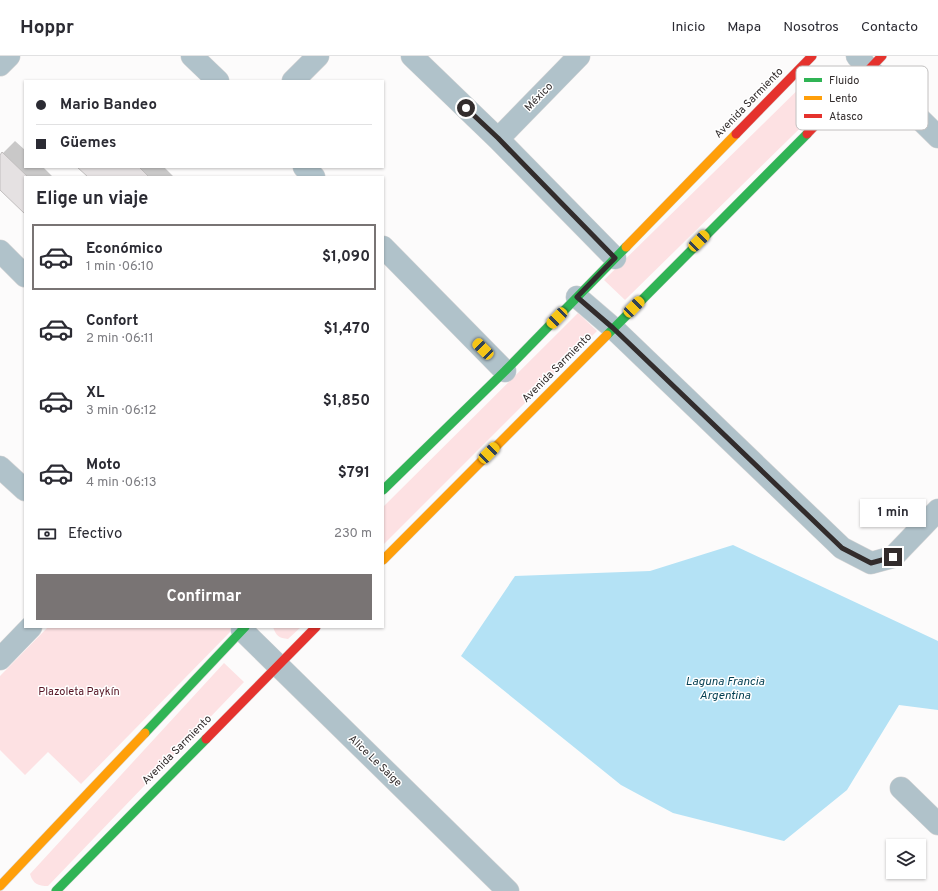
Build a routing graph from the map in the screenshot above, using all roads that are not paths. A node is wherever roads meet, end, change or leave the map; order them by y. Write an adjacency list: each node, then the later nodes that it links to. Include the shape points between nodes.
1 (9, 56): 7 (street)
2 (192, 56): 10 (street)
3 (318, 56): 11 (street)
4 (412, 56): 15 (street)
5 (579, 56): 15 (street, México)
6 (812, 56): 8 (main road, Avenida Sarmiento)
7 (0, 65)
8 (802, 66)
9 (796, 72): 20 (main road, Avenida Sarmiento)
10 (217, 80)
11 (294, 80)
12 (928, 126): 14 (street)
13 (810, 130): 23 (main road, Avenida Sarmiento)
14 (938, 137)
15 (498, 138): 20 (street)
16 (305, 168): 17 (street)
17 (313, 176)
18 (384, 248): 24 (street)
19 (0, 251): 21 (street)
20 (615, 258): 22 (main road, Avenida Sarmiento)
21 (24, 275)
22 (577, 297): 23 (street); 24 (main road, Avenida Sarmiento)
23 (613, 328): 28 (street, via 842,548 871,563 893,557); 29 (main road, Avenida Sarmiento)
24 (505, 371): 27 (main road, Avenida Sarmiento)
25 (0, 467): 26 (street)
26 (24, 489)
27 (384, 489)
28 (938, 510)
29 (384, 559)
30 (30, 628): 33 (street)
31 (315, 628): 34 (main road, Avenida Sarmiento)
32 (244, 629): 34 (street, Alice Le Saige); 37 (main road)
33 (0, 659)
34 (278, 666): 40 (main road, Avenida Sarmiento); 41 (street, Alice Le Saige)
35 (901, 788): 36 (street)
36 (938, 824)
37 (0, 886)
38 (0, 889): 39 (street)
39 (2, 891)
40 (56, 891)
41 (508, 891)

